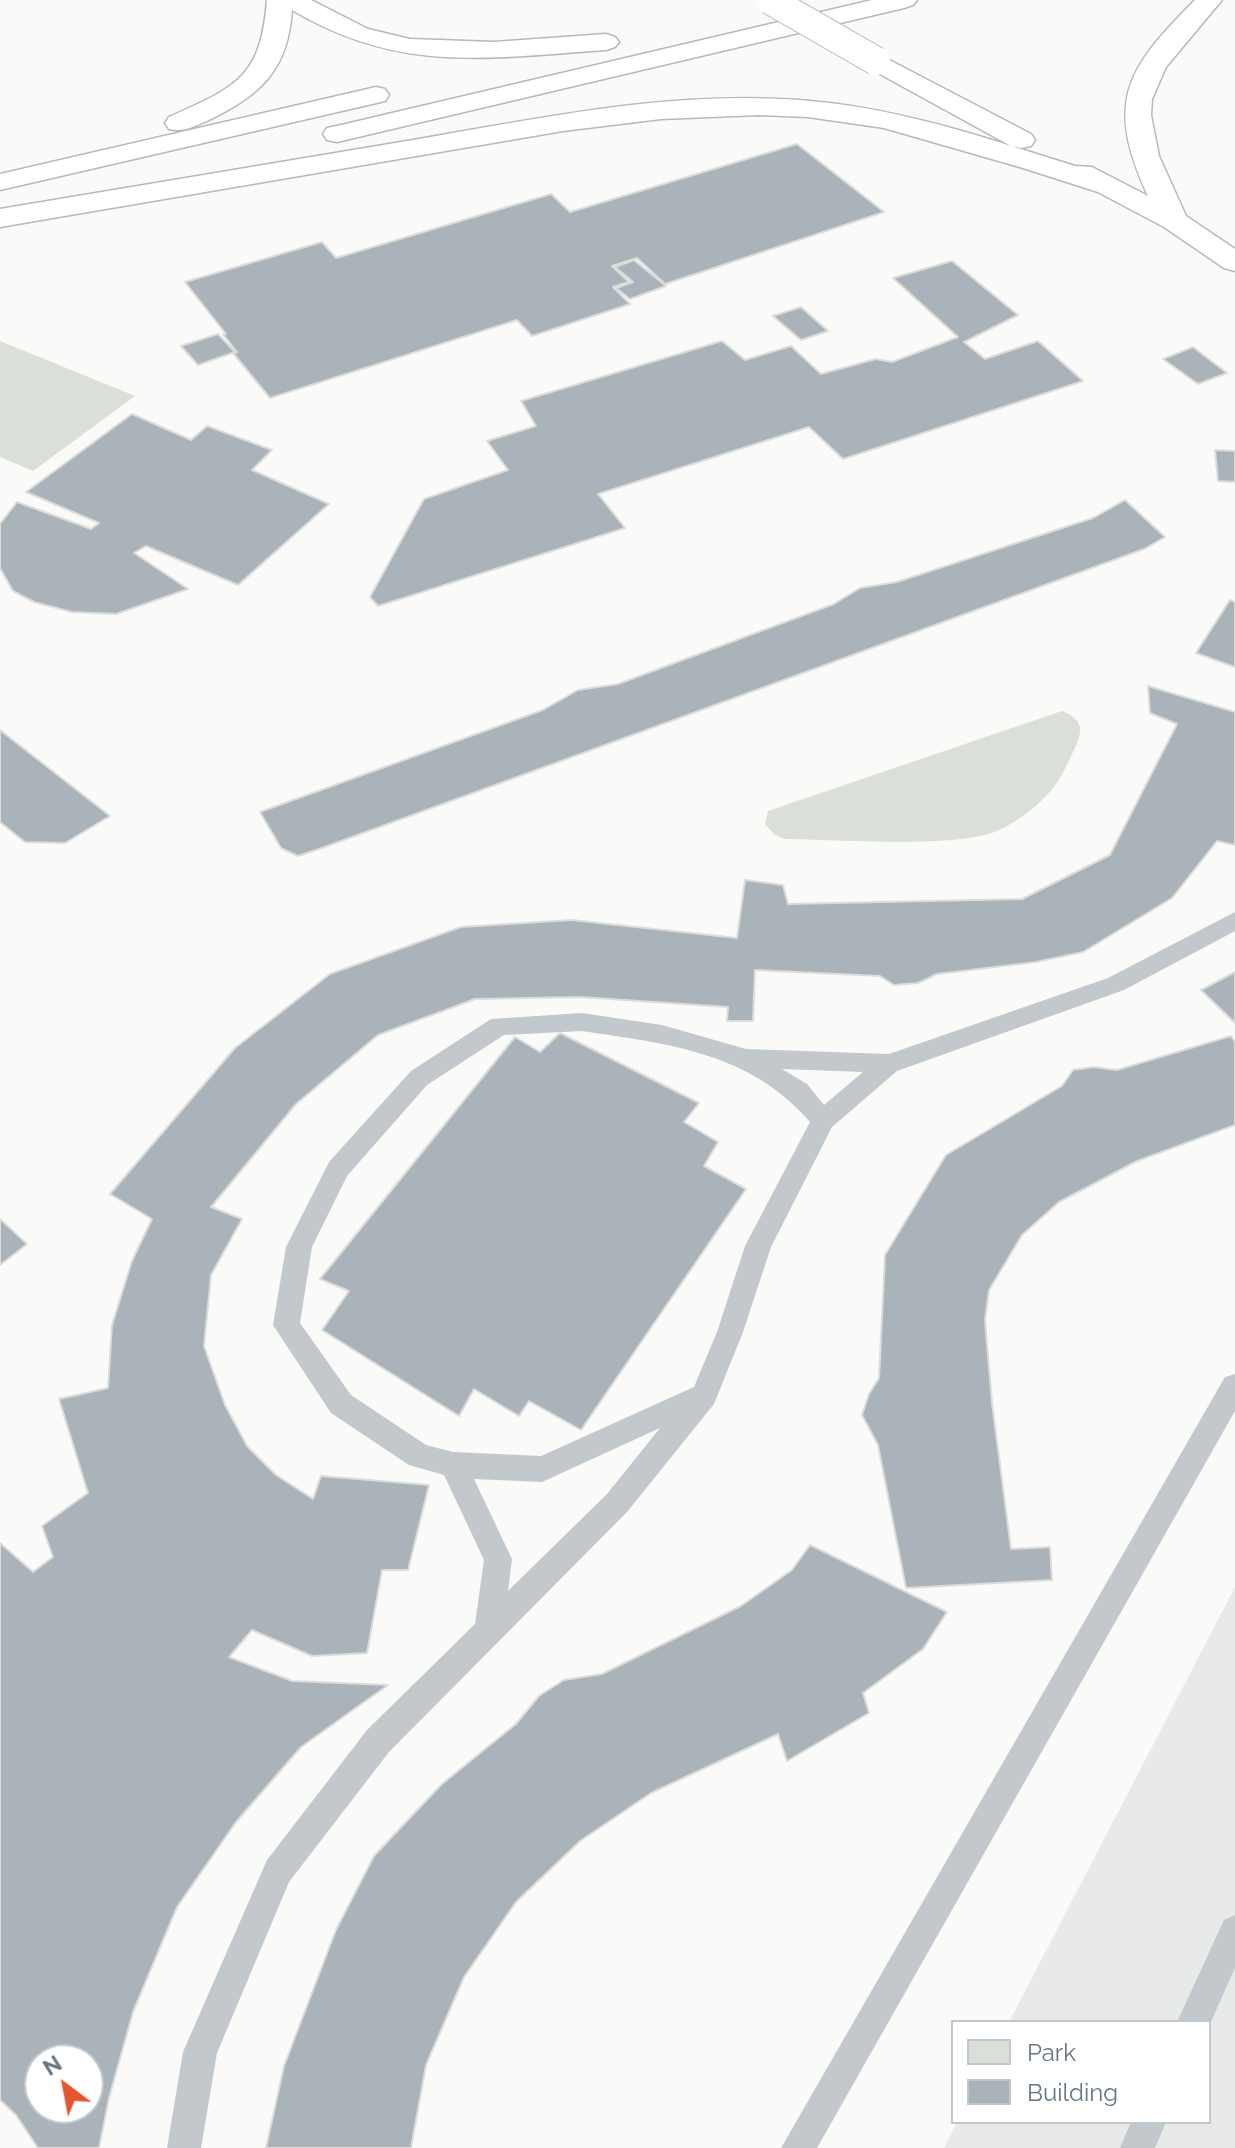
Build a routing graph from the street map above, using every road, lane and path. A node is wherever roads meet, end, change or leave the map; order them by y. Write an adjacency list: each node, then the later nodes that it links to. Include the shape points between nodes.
1 (280, 0): 12 (highway, via 271,58 248,86 209,109)
2 (293, 0): 9 (highway, via 342,29 428,49)
3 (770, 0): 14 (highway, bridge)
4 (783, 0): 7 (highway)
5 (904, 0): 15 (highway)
6 (1209, 0): 16 (highway, via 1164,49 1137,113 1145,155)
7 (739, 10)
8 (635, 35): 9 (highway)
9 (606, 42): 10 (highway)
10 (467, 74)
11 (405, 88): 12 (highway)
12 (81, 164): 13 (highway)
13 (0, 182)
14 (1106, 186): 15 (highway, via 865,116 693,106); 16 (highway)
15 (0, 216)
16 (1174, 221): 17 (highway)
17 (1235, 262)
18 (1235, 920): 20 (lane, via 1116,984)
19 (746, 1058): 20 (lane); 21 (lane, via 798,1091); 24 (lane, via 662,1034 582,1022 499,1026 419,1078 338,1169 299,1247 286,1325 341,1404 419,1456)
20 (889, 1064): 21 (lane)
21 (823, 1120): 23 (lane, via 758,1246)
22 (1235, 1386): 30 (lane)
23 (704, 1395): 24 (lane, via 542,1469); 25 (lane, via 617,1503)
24 (453, 1465): 25 (lane, via 498,1559)
25 (489, 1631): 29 (lane, via 378,1741 278,1871 200,2052)
26 (1235, 1931): 27 (lane)
27 (1195, 2020)
28 (1148, 2124): 31 (lane)
29 (184, 2148)
30 (798, 2148)
31 (1137, 2148)

